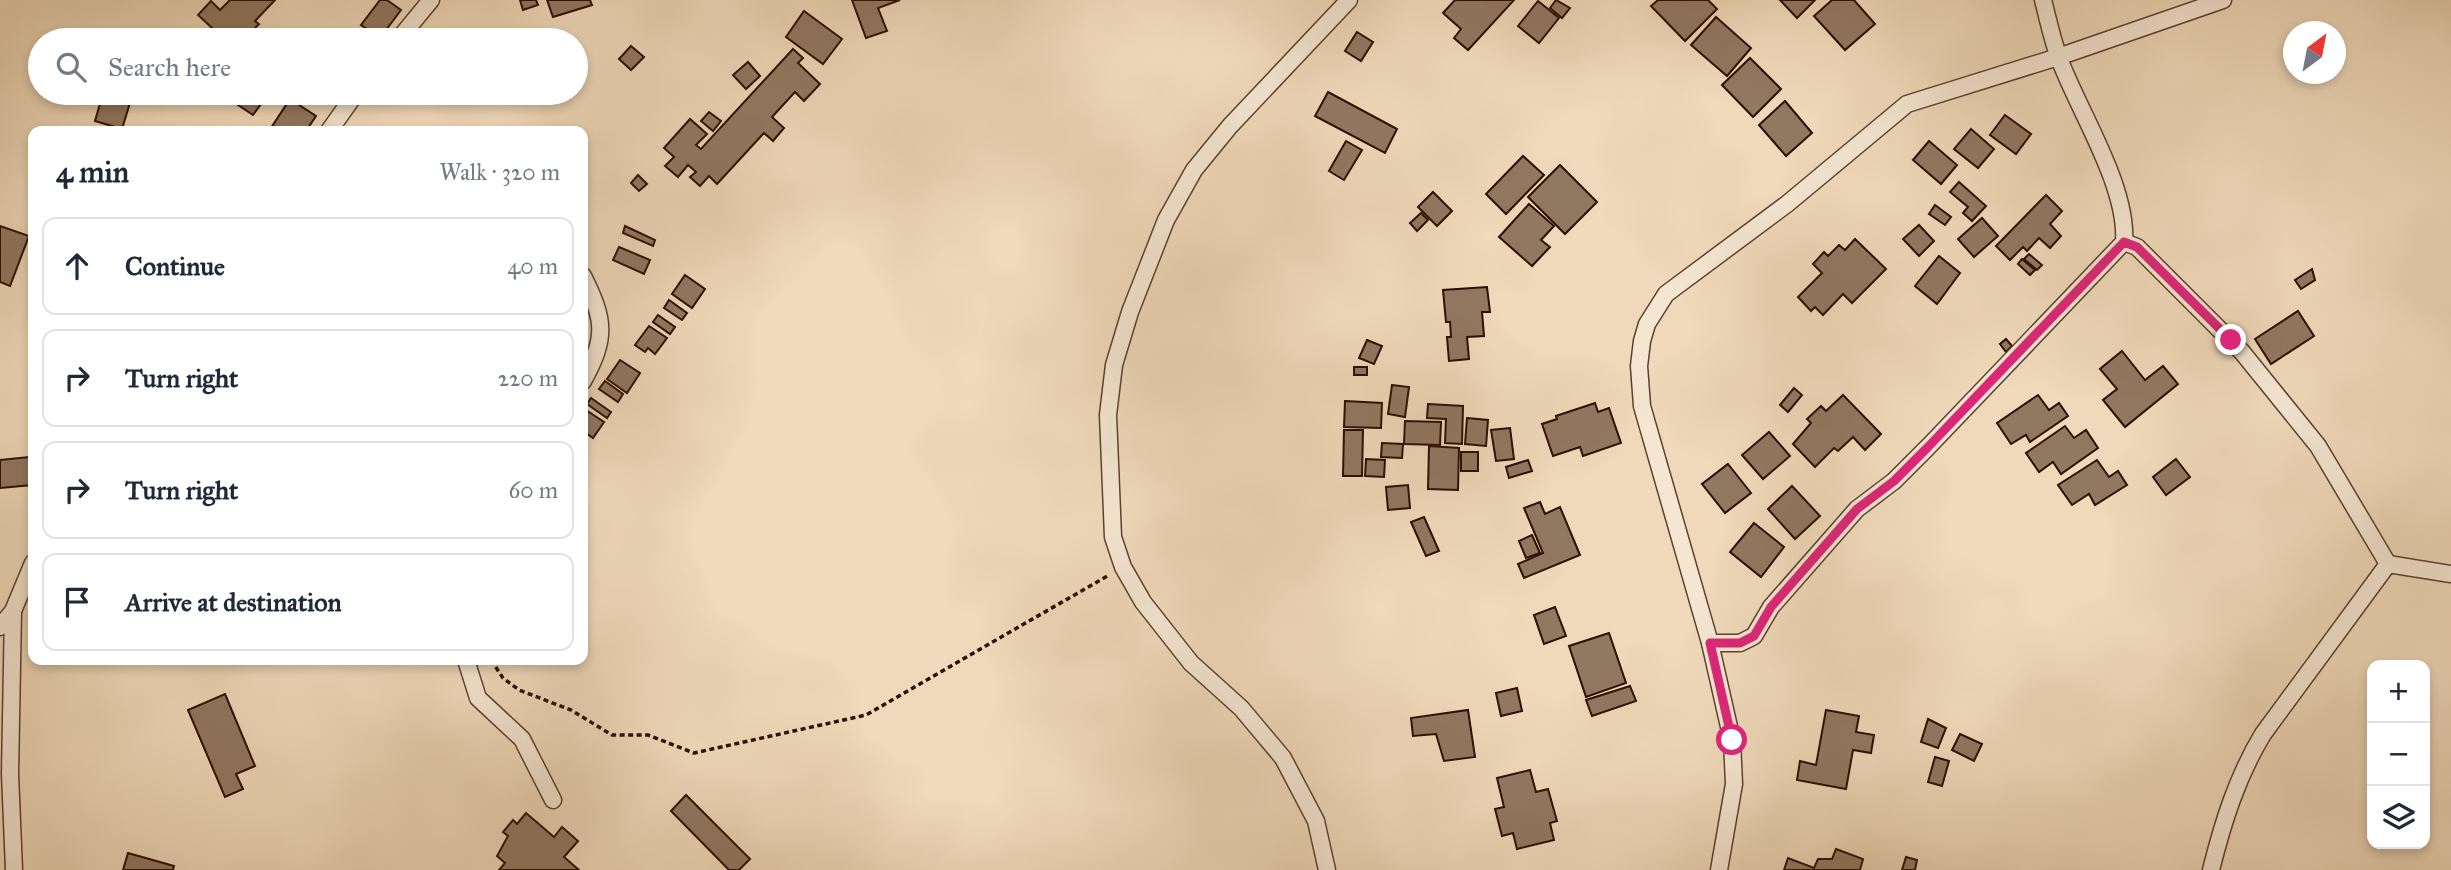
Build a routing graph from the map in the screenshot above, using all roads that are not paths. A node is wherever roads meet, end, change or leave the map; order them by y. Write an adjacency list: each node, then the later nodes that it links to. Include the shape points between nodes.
1 (431, 0): 5 (street)
2 (1349, 0): 22 (street, via 1230,126 1195,170 1166,220 1118,352 1108,415 1113,537 1123,567 1143,602 1191,663 1241,708 1283,758 1316,821)
3 (2043, 0): 6 (street)
4 (2222, 0): 6 (street)
5 (408, 28)
6 (2058, 57): 9 (street, via 2105,162 2120,209); 17 (street, via 1907,104 1787,204 1682,281 1656,308 1642,341 1642,406)
7 (347, 105): 8 (street)
8 (333, 126)
9 (2124, 242): 12 (street, via 2137,247 2242,352 2318,446); 17 (street, via 1894,481 1857,509 1771,607 1754,636 1740,643)
10 (588, 286): 11 (street, via 601,331 599,352)
11 (588, 372)
12 (2388, 564): 13 (street); 24 (street, via 2247,761 2221,828)
13 (2451, 574)
14 (28, 576): 15 (street)
15 (13, 611): 16 (street); 21 (street)
16 (0, 626)
17 (1710, 643): 23 (street, via 1734,757 1734,784)
18 (468, 665): 19 (street, via 478,698 522,739)
19 (553, 800)
20 (0, 856): 21 (street)
21 (13, 870)
22 (1327, 870)
23 (1719, 870)
24 (2211, 870)

